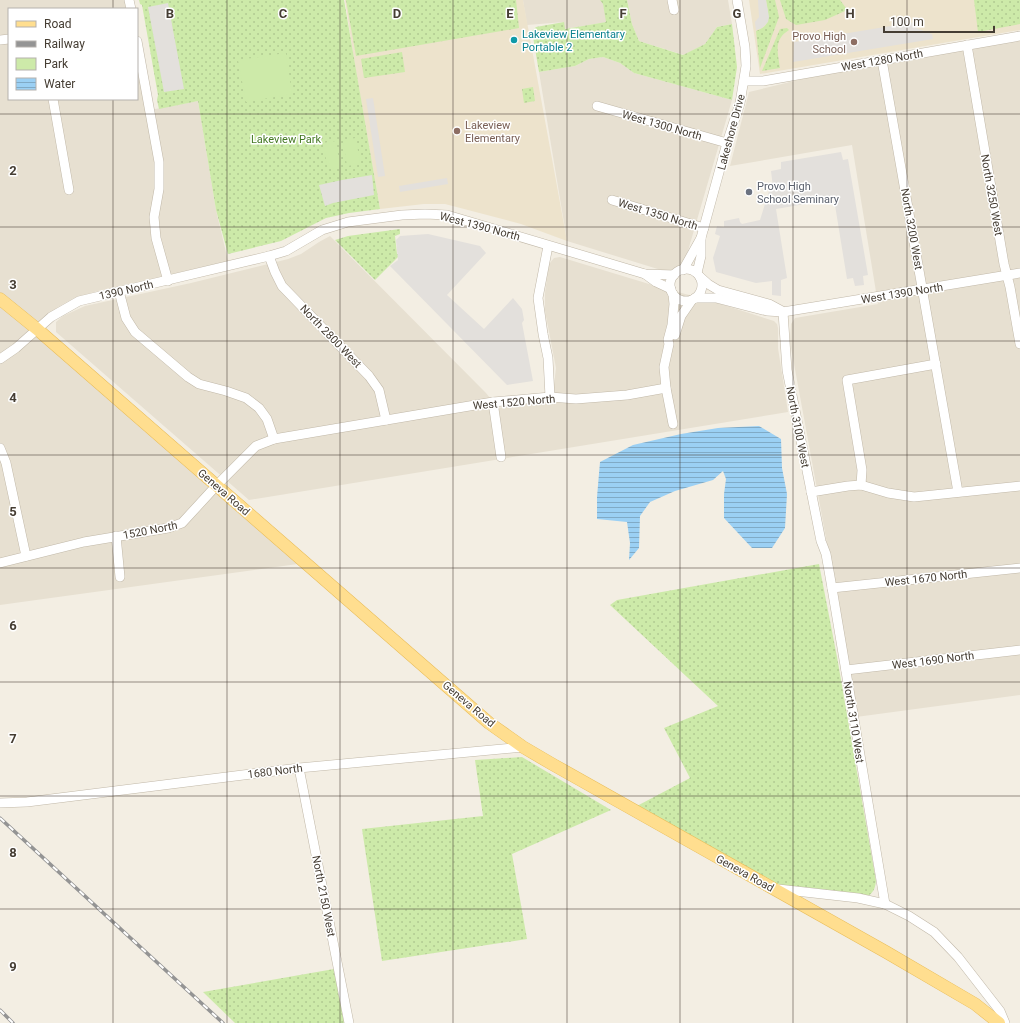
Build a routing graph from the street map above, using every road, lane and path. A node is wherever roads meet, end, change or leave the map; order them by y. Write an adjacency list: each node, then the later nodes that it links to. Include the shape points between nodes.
1 (672, 0): 3 (street)
2 (737, 0): 8 (street, Lakeshore Drive, via 745,47)
3 (674, 10)
4 (1020, 36): 5 (street, West 1280 North)
5 (967, 45): 7 (street, West 1280 North); 23 (street, North 3250 West)
6 (138, 46): 24 (street, via 159,162 159,189 154,217 156,238)
7 (882, 60): 8 (street, West 1280 North, via 763,81); 25 (street, North 3200 West)
8 (744, 81): 11 (street, Lakeshore Drive)
9 (53, 100): 12 (street)
10 (597, 106): 11 (street, West 1300 North)
11 (727, 143): 14 (street, Lakeshore Drive)
12 (69, 190)
13 (612, 200): 14 (street, West 1350 North)
14 (704, 228): 15 (street, Lakeshore Drive)
15 (701, 238): 18 (street, Lakeshore Drive); 22 (street, Lakeshore Drive)
16 (548, 246): 17 (street, West 1390 North, via 447,215 425,214 337,225 322,230 286,251); 20 (street, West 1390 North); 37 (street, via 538,298 548,358)
17 (269, 256): 24 (street, 1390 North); 39 (street, North 2800 West, via 282,286 355,361 379,390)
18 (683, 270): 21 (street); 22 (street, via 693,271)
19 (1020, 273): 23 (street, West 1390 North)
20 (645, 274): 21 (street, West 1390 North); 27 (street, West 1390 North)
21 (674, 275): 27 (street, via 671,279)
22 (698, 275): 29 (street, via 702,288); 30 (street, via 718,290 768,304)
23 (1007, 275): 25 (street, West 1390 North); 33 (street, North 3250 West)
24 (168, 281): 26 (street, 1390 North)
25 (922, 289): 30 (street, West 1390 North); 35 (street, North 3200 West)
26 (119, 291): 31 (street, 1390 North, via 79,301 51,317); 41 (street, via 126,318 135,332 199,384 246,398 259,408 267,419)
27 (672, 292): 29 (street, via 682,300); 32 (street, via 674,304)
28 (0, 299): 31 (main road, Geneva Road)
29 (693, 299): 30 (street, West 1390 North, via 716,298 767,311); 32 (street, via 681,316)
30 (783, 312): 47 (street, North 3100 West, via 787,370)
31 (37, 329): 34 (street, 1390 North); 45 (main road, Geneva Road)
32 (669, 344): 36 (street, via 664,367)
33 (1020, 344)
34 (0, 359)
35 (936, 364): 44 (street, via 847,380 862,470); 48 (street, North 3200 West)
36 (666, 388): 37 (street, West 1520 North, via 605,397); 40 (street)
37 (550, 397): 38 (street, West 1520 North)
38 (493, 402): 39 (street, West 1520 North); 43 (street)
39 (386, 420): 41 (street, 1520 North)
40 (673, 424)
41 (274, 439): 45 (street, 1520 North, via 256,446)
42 (0, 448): 51 (street, via 6,463)
43 (501, 457)
44 (860, 485): 47 (street); 48 (street, via 914,497)
45 (216, 486): 49 (street, 1520 North, via 182,523 168,528); 58 (main road, Geneva Road, via 489,723)
46 (1020, 486): 48 (street)
47 (811, 492): 50 (street, North 3100 West)
48 (958, 492)
49 (116, 536): 51 (street, 1520 North); 54 (street)
50 (821, 541): 55 (street, North 3110 West)
51 (26, 556): 52 (street, 1520 North)
52 (0, 563)
53 (1020, 568): 55 (street, West 1670 North)
54 (120, 577)
55 (832, 588): 57 (street, North 3110 West)
56 (1020, 650): 57 (street, West 1690 North)
57 (846, 670): 64 (street, North 3110 West)
58 (524, 747): 59 (street, 1680 North); 63 (main road, Geneva Road)
59 (299, 768): 60 (street, 1680 North); 65 (street, North 2150 West)
60 (27, 802): 61 (street, 1680 North); 62 (street, 1680 North)
61 (0, 803)
62 (0, 808)
63 (771, 888): 64 (street, via 858,898); 66 (main road, Geneva Road, via 975,1004)
64 (885, 904): 67 (street, via 920,922 949,946 1000,1011)
65 (349, 1023)
66 (1000, 1023)
67 (1005, 1023)

